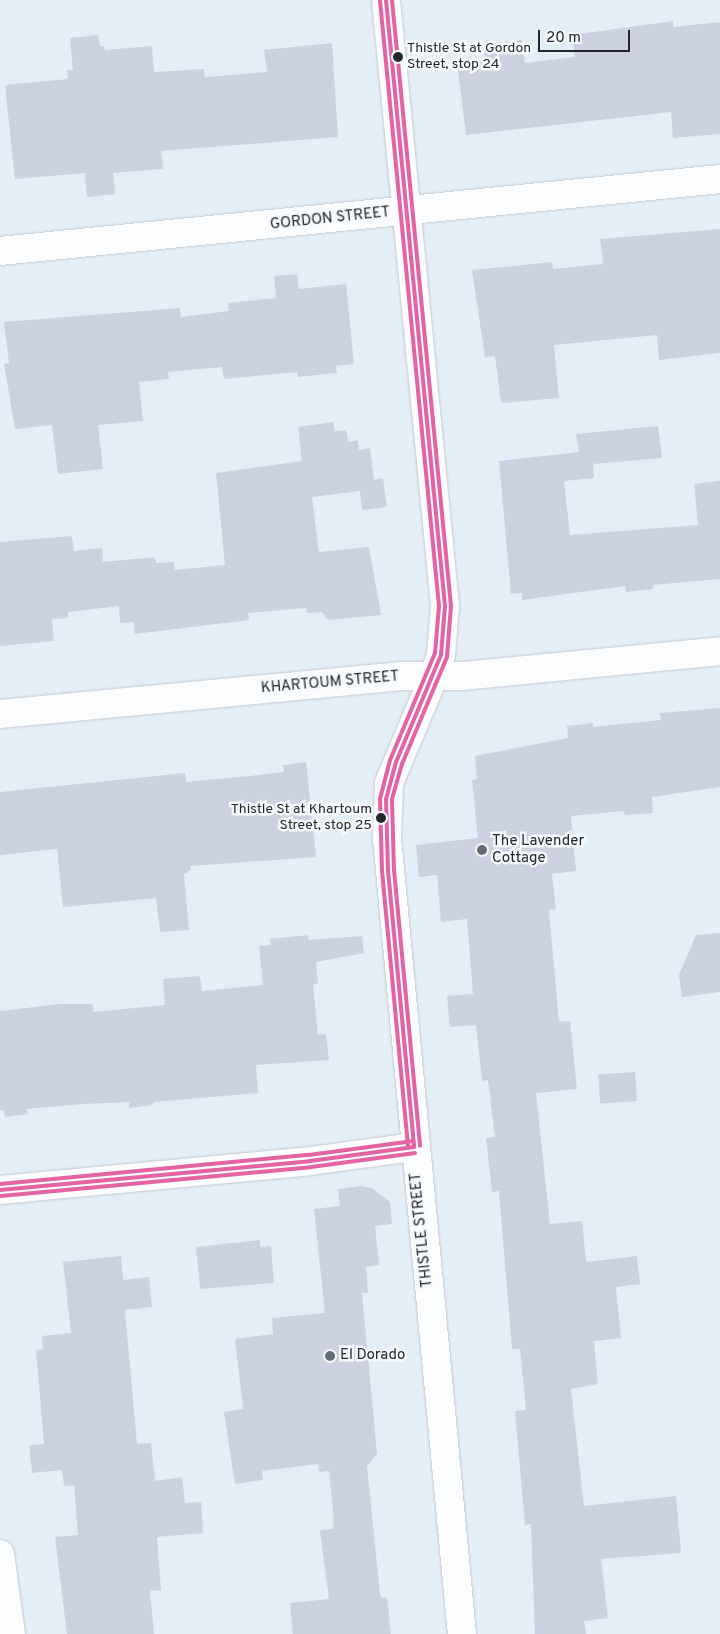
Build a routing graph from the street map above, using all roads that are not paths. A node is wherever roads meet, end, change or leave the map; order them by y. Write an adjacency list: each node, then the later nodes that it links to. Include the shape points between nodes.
1 (386, 0): 3 (street, THISTLE STREET)
2 (720, 179): 3 (street, GORDON STREET)
3 (408, 212): 4 (street, GORDON STREET); 6 (street, THISTLE STREET, via 445,606 441,654)
4 (0, 252)
5 (720, 650): 6 (street, KHARTOUM STREET)
6 (434, 676): 7 (street, KHARTOUM STREET); 8 (street, THISTLE STREET, via 396,762 386,799 388,870)
7 (0, 714)
8 (414, 1147): 9 (street, via 310,1161); 12 (street, THISTLE STREET)
9 (0, 1190)
10 (0, 1554): 11 (street)
11 (11, 1634)
12 (462, 1634)

